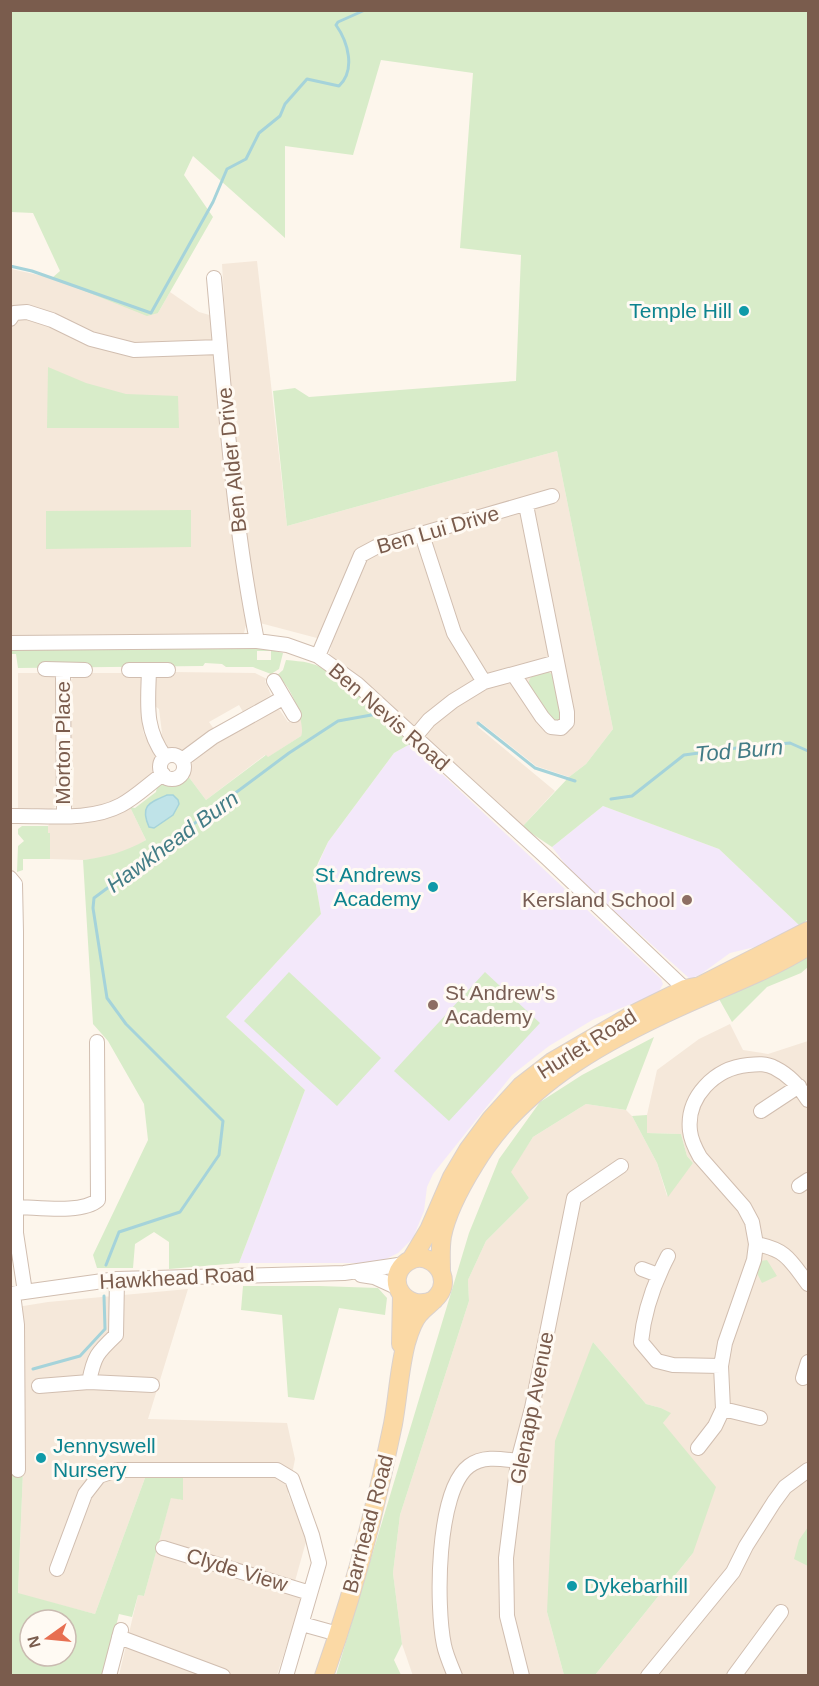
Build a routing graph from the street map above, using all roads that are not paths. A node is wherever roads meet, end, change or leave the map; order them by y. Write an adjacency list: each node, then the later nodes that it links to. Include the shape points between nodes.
1 (214, 278): 3 (street, Ben Alder Drive)
2 (10, 319): 3 (street, via 14,313 27,312 91,339 134,350)
3 (220, 347): 7 (street, Ben Alder Drive, via 245,581)
4 (552, 496): 5 (street, Ben Lui Drive)
5 (526, 505): 6 (street, Ben Lui Drive); 10 (street)
6 (422, 535): 9 (street, Ben Lui Drive, via 361,555); 19 (street, via 454,633)
7 (257, 641): 8 (street, Ben Nevis Road); 9 (street, Ben Nevis Road, via 287,645)
8 (10, 643)
9 (318, 656): 22 (street, Ben Nevis Road, via 357,684)
10 (557, 662): 17 (street); 17 (street, via 567,712 567,722 561,728 551,727 542,717)
11 (45, 669): 12 (street, Morton Place)
12 (63, 670): 13 (street, Morton Place); 26 (street, Morton Place)
13 (85, 670)
14 (129, 670): 15 (street)
15 (149, 670): 16 (street); 23 (street, via 147,715 156,744)
16 (168, 670)
17 (514, 675): 19 (street)
18 (274, 681): 20 (street)
19 (484, 682): 22 (street, via 429,720)
20 (283, 698): 21 (street); 24 (street, via 213,737)
21 (294, 715)
22 (414, 738): 32 (street, Ben Nevis Road)
23 (165, 757): 24 (street, via 174,755); 25 (street)
24 (182, 760): 25 (street, via 184,769 180,777 170,779)
25 (162, 774): 26 (street, via 122,804 104,812)
26 (64, 815): 27 (street)
27 (10, 816)
28 (10, 878): 31 (street, via 15,884)
29 (808, 931): 32 (main road, Hurlet Road, via 700,986)
30 (808, 946): 44 (main road, Hurlet Road, via 583,1057 538,1090 493,1136 461,1187 442,1236)
31 (13, 972): 34 (street)
32 (686, 989): 42 (main road, Hurlet Road, via 575,1047 521,1086 468,1150 429,1230)
33 (97, 1042): 39 (street, via 98,1200 79,1208)
34 (14, 1058): 39 (street)
35 (799, 1086): 36 (street); 37 (street); 40 (street, via 775,1067 738,1066 718,1074 702,1089 692,1110 690,1131 696,1150 744,1207)
36 (808, 1100)
37 (761, 1111)
38 (621, 1166): 63 (street, Glenapp Avenue, via 574,1198)
39 (16, 1207): 50 (street)
40 (756, 1244): 48 (street, via 786,1254); 53 (street)
41 (668, 1256): 46 (street)
42 (408, 1262): 44 (main road, via 425,1258); 45 (street, Hawkhead Road); 49 (main road, via 398,1276)
43 (642, 1269): 46 (street)
44 (441, 1272): 51 (main road, via 442,1287)
45 (344, 1273): 47 (street, Hawkhead Road); 49 (street, Hawkhead Road, via 374,1277)
46 (658, 1275): 53 (street, via 642,1330 642,1342 648,1352 657,1361 673,1365)
47 (117, 1280): 50 (street, Hawkhead Road); 56 (street, via 116,1335 93,1361)
48 (808, 1284)
49 (400, 1292): 51 (main road, via 419,1304); 54 (main road, Barrhead Road)
50 (16, 1293): 61 (street)
51 (434, 1299): 54 (main road, Barrhead Road, via 411,1328)
52 (808, 1362): 55 (street)
53 (721, 1366): 59 (street)
54 (401, 1370): 71 (main road, Barrhead Road, via 387,1450)
55 (803, 1378)
56 (89, 1382): 57 (street); 58 (street)
57 (152, 1385)
58 (39, 1386)
59 (723, 1409): 60 (street); 62 (street)
60 (760, 1418)
61 (14, 1420): 64 (street)
62 (698, 1448)
63 (518, 1461): 76 (street, via 478,1461 467,1467 456,1485 440,1558 439,1601 444,1646); 77 (street, Glenapp Avenue, via 506,1570 507,1616)
64 (18, 1470)
65 (808, 1470): 78 (street, via 774,1502 737,1567)
66 (163, 1548): 68 (street, Clyde View)
67 (57, 1569): 68 (street, via 85,1494 99,1476 117,1470 277,1470 291,1479 312,1536 319,1563)
68 (310, 1593): 70 (street)
69 (781, 1612): 79 (street)
70 (302, 1624): 71 (street); 74 (street)
71 (338, 1634): 75 (main road, Barrhead Road)
72 (109, 1676): 73 (street, via 121,1633)
73 (223, 1676)
74 (286, 1676)
75 (324, 1676)
76 (455, 1676)
77 (522, 1676)
78 (648, 1676)
79 (734, 1676)

